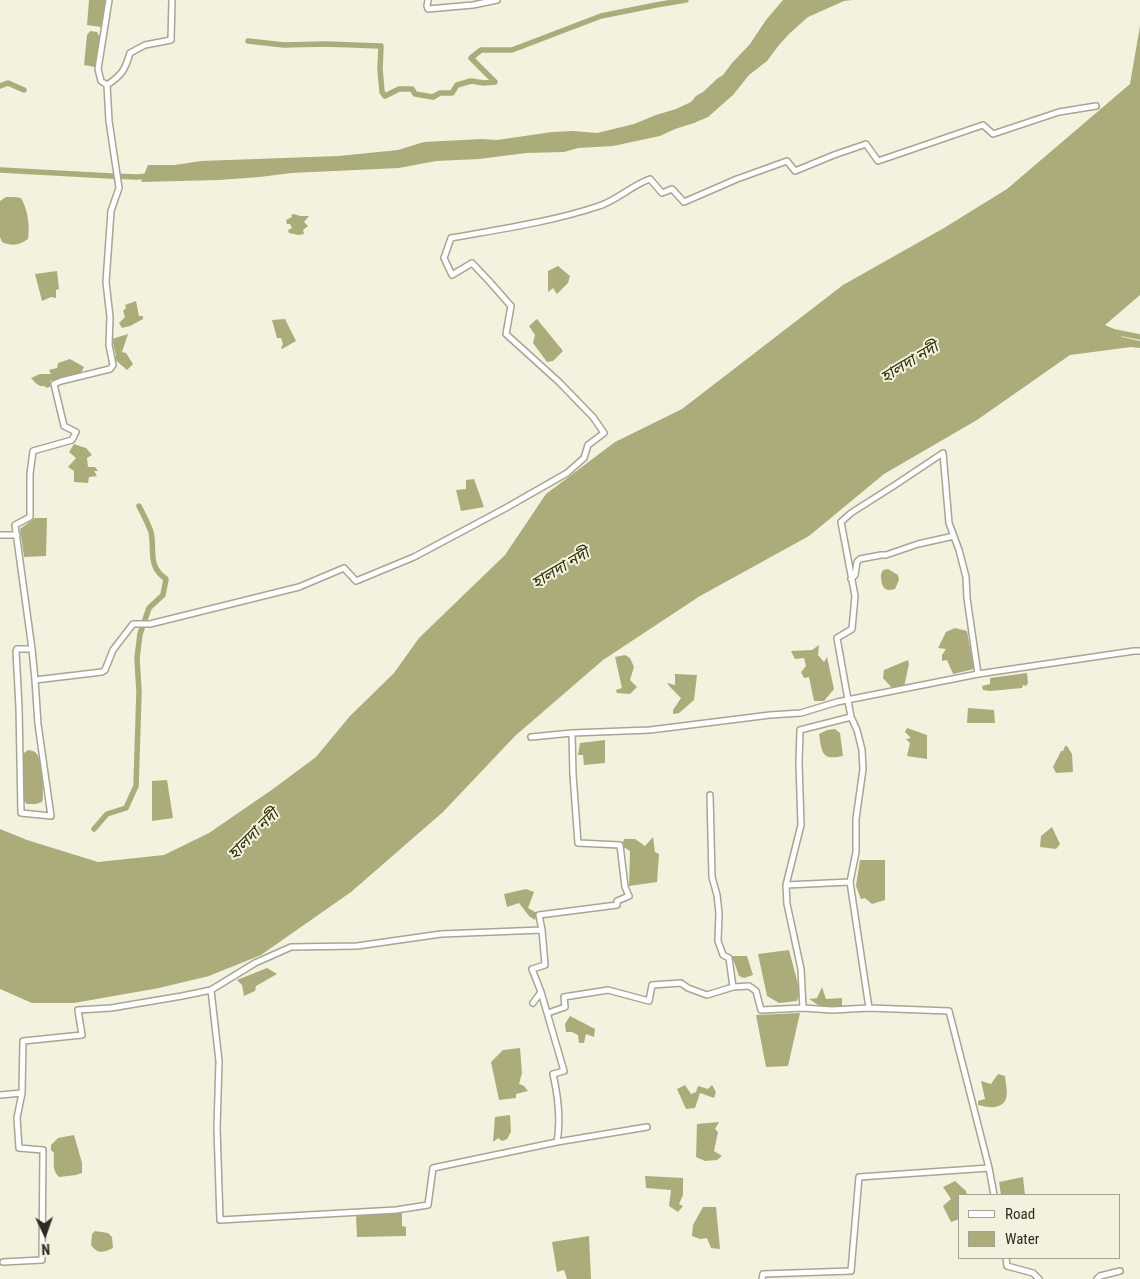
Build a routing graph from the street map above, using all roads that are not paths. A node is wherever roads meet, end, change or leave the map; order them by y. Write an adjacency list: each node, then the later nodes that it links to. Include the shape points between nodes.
1 (109, 0): 5 (street, via 98,69 101,81)
2 (172, 0): 5 (street, via 171,40 145,45 130,52 120,76)
3 (428, 0): 4 (street, via 428,9)
4 (497, 0)
5 (107, 84): 8 (street, via 119,188 111,211 106,282 113,365 110,369 54,384 64,426 76,432 72,440 33,451 30,517 15,525)
6 (1096, 106): 14 (street, via 1059,112 993,134 983,124 878,161 866,144 794,171 787,161 684,202 672,189 662,193 650,179 601,206 532,224 451,238 444,258 452,275 472,263 511,306 506,334 559,382 604,433 588,445 584,458 567,473 414,558 356,581 344,568 299,587 150,624 133,624 112,650 102,672)
7 (0, 535): 8 (street)
8 (17, 535): 11 (street)
9 (954, 536): 10 (street, via 860,559); 10 (street, via 942,453 841,522); 13 (street, via 966,577)
10 (852, 579): 15 (street, via 855,596 852,628 836,638)
11 (32, 649): 14 (street); 14 (street, via 17,648 16,651 21,813 51,816)
12 (1140, 651): 13 (street)
13 (978, 674): 15 (street)
14 (35, 680)
15 (849, 700): 16 (street); 17 (street, via 802,713 650,730)
16 (852, 716): 20 (street, via 862,750 863,769 856,819 856,852); 21 (street, via 800,730 801,825)
17 (572, 733): 18 (street); 22 (street, via 578,843 620,845 629,896 618,901 617,905 539,915)
18 (532, 737)
19 (710, 795): 23 (street, via 712,877 719,913 718,941 724,955 729,958)
20 (850, 882): 21 (street); 28 (street)
21 (786, 885): 27 (street, via 801,969)
22 (542, 930): 24 (street, via 441,934 357,946 291,947 255,963); 25 (street, via 545,965 532,969)
23 (734, 987): 27 (street, via 750,986 756,991 761,1010); 29 (street, via 706,995 681,983 652,985 649,1001 608,990 564,997 565,1007)
24 (210, 990): 30 (street, via 111,1008 78,1010 82,1035 23,1041); 33 (street, via 219,1062 220,1220 396,1210 428,1205 433,1168)
25 (541, 992): 26 (street); 29 (street)
26 (533, 1003)
27 (803, 1008): 28 (street)
28 (869, 1008): 34 (street, via 949,1011)
29 (548, 1013): 33 (street, via 564,1071 552,1074 558,1093)
30 (22, 1093): 31 (street); 37 (street, via 17,1118 19,1148 43,1150 42,1260)
31 (0, 1095)
32 (648, 1127): 33 (street)
33 (557, 1142)
34 (989, 1168): 35 (street); 39 (street, via 858,1177 851,1270 763,1274)
35 (994, 1194)
36 (1006, 1259): 40 (street, via 1007,1266)
37 (2, 1262)
38 (1120, 1271): 41 (street)
39 (762, 1279)
40 (1039, 1279)
41 (1097, 1279)

